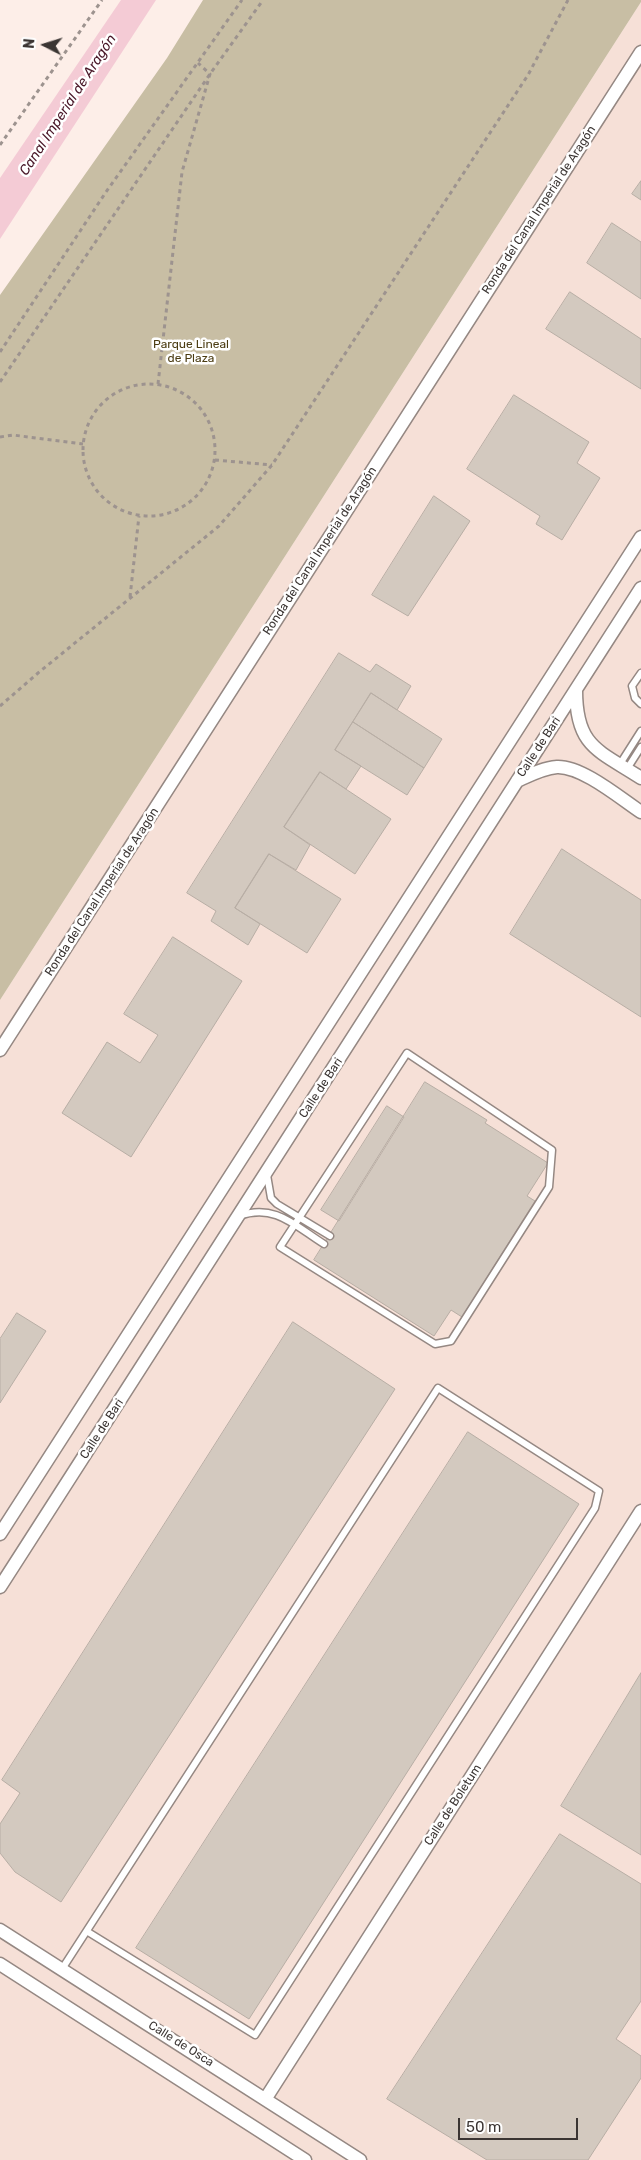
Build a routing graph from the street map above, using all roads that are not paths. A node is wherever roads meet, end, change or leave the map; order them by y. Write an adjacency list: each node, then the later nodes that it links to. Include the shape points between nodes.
1 (641, 52): 13 (street, Ronda del Canal Imperial de Aragón)
2 (641, 537): 21 (street)
3 (641, 588): 5 (street, Calle de Bari)
4 (641, 673): 6 (lane, via 632,686 635,698)
5 (576, 690): 9 (street, via 579,726 587,741); 11 (street, Calle de Bari)
6 (641, 704)
7 (641, 731): 9 (lane)
8 (641, 747): 9 (lane)
9 (624, 767): 10 (street)
10 (641, 778)
11 (517, 781): 12 (street, via 543,769 572,769); 14 (street, Calle de Bari)
12 (641, 812)
13 (0, 1050)
14 (268, 1171): 15 (street, Calle de Bari); 16 (lane, via 271,1198)
15 (238, 1217): 17 (lane, via 262,1211 273,1213); 22 (street, Calle de Bari)
16 (300, 1217): 17 (lane); 17 (lane, via 407,1053 552,1150 549,1187 451,1341 435,1344 280,1247); 18 (lane)
17 (294, 1226): 19 (lane)
18 (330, 1236)
19 (324, 1244)
20 (641, 1511): 27 (street, Calle de Boletum)
21 (0, 1534)
22 (0, 1587)
23 (0, 1930): 26 (street, Calle de Osca)
24 (88, 1932): 24 (lane, via 438,1388 599,1491 595,1508 255,2035); 26 (lane)
25 (0, 1964): 28 (street)
26 (62, 1969): 27 (street, Calle de Osca)
27 (266, 2098): 29 (street, Calle de Osca)
28 (305, 2160)
29 (360, 2160)

